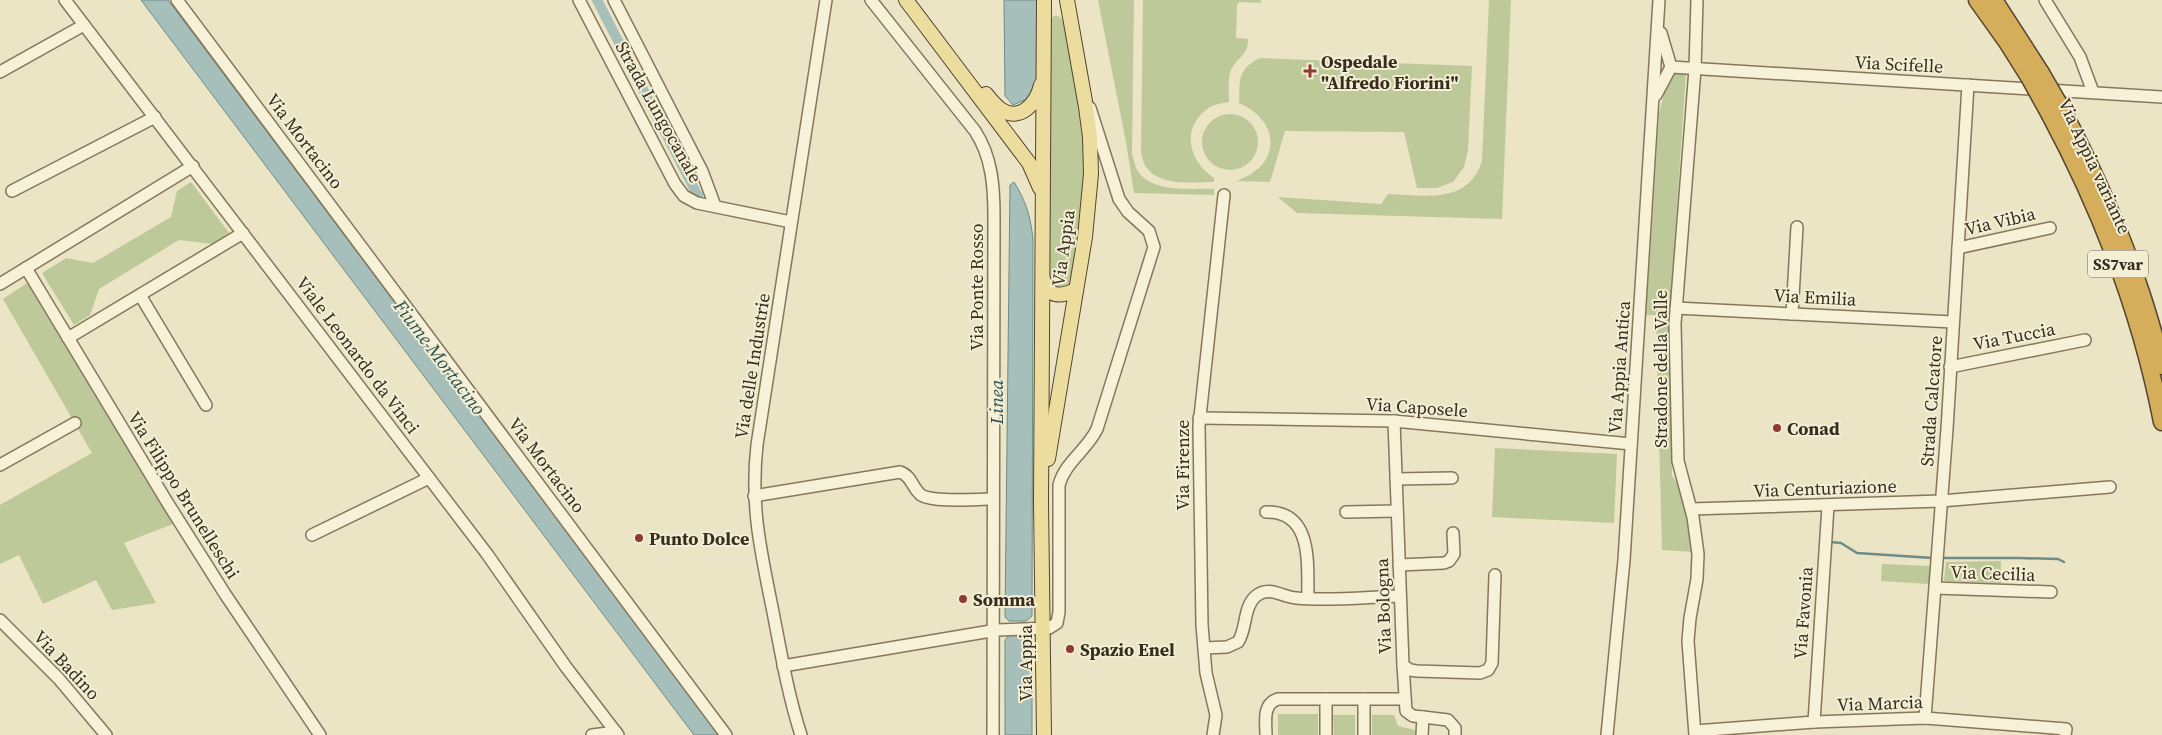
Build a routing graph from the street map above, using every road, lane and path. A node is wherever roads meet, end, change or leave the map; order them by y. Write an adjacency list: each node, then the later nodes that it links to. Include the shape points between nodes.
1 (65, 0): 18 (street, Viale Leonardo da Vinci)
2 (178, 0): 102 (street, Via Mortacino)
3 (579, 0): 37 (street, Strada Lungocanale, via 676,187 690,201)
4 (614, 0): 37 (street, via 702,171)
5 (826, 0): 38 (street, Via delle Industrie)
6 (871, 0): 67 (street, Via Ponte Rosso, via 975,131 991,167 994,207)
7 (906, 0): 36 (main road, via 1032,167)
8 (914, 0): 21 (main road, via 996,106 1006,112 1024,111 1034,102 1040,92)
9 (1044, 0): 16 (main road, Via Appia)
10 (1067, 0): 17 (main road, Via Appia)
11 (1698, 0): 20 (street, Stradone della Valle)
12 (1977, 0): 23 (highway, Via Appia variante / SS7var)
13 (1994, 0): 23 (highway, Via Appia variante / SS7var)
14 (2045, 0): 25 (street, via 2080,57)
15 (1659, 4): 19 (street, via 1663,42); 28 (street, Via Appia Antica)
16 (1044, 15): 17 (main road, via 1056,8); 21 (main road, Via Appia)
17 (1071, 16): 26 (main road, Via Appia)
18 (84, 25): 22 (street); 30 (street, Viale Leonardo da Vinci)
19 (1672, 67): 20 (street, Via Scifelle); 28 (street)
20 (1695, 69): 24 (street, Via Scifelle); 48 (street, Stradone della Valle)
21 (1044, 70): 36 (main road, Via Appia)
22 (0, 72)
23 (2035, 75): 29 (highway, Via Appia variante / SS7var, bridge)
24 (1968, 85): 25 (street, Via Scifelle); 42 (street, Strada Calcatore)
25 (2093, 92): 27 (street, Via Scifelle)
26 (1084, 94): 31 (main road, Via Appia); 33 (street)
27 (2162, 97)
28 (1653, 100): 60 (street, Via Appia Antica)
29 (2056, 113): 53 (highway, Via Appia variante / SS7var, via 2091,167 2132,264); 58 (highway, Via Appia variante / SS7var, via 2112,248 2144,344)
30 (155, 117): 32 (street, Viale Leonardo da Vinci); 34 (street)
31 (1091, 163): 33 (street, via 1100,160); 46 (main road, Via Appia, via 1088,220)
32 (193, 166): 41 (street, Viale Leonardo da Vinci); 43 (street)
33 (1110, 166): 84 (street, via 1119,199 1130,215 1149,231 1154,250 1097,428 1060,481 1059,615 1056,624)
34 (12, 190)
35 (1224, 196): 56 (street, Via Firenze)
36 (1044, 199): 44 (main road, Via Appia)
37 (715, 206): 38 (street, Strada Lungocanale)
38 (791, 222): 66 (street, Via delle Industrie, via 757,445)
39 (1797, 227): 49 (street)
40 (2050, 228): 42 (street, Via Vibia)
41 (243, 233): 47 (street); 62 (street, Viale Leonardo da Vinci)
42 (1958, 248): 50 (street, Strada Calcatore)
43 (26, 268): 45 (street); 51 (street, Via Filippo Brunelleschi)
44 (1043, 278): 46 (main road, via 1046,288 1055,294); 68 (main road, Via Appia)
45 (0, 284)
46 (1076, 290): 68 (main road, Via Appia)
47 (140, 295): 51 (street); 55 (street)
48 (1676, 308): 49 (street, Via Emilia); 71 (street, Stradone della Valle, via 1678,461)
49 (1792, 314): 50 (street, Via Emilia)
50 (1953, 322): 54 (street, Strada Calcatore)
51 (68, 338): 100 (street, Via Filippo Brunelleschi, via 215,579)
52 (2084, 340): 54 (street, Via Tuccia)
53 (2162, 366)
54 (1950, 367): 69 (street, Strada Calcatore)
55 (206, 405)
56 (1199, 418): 57 (street, Via Caposele); 86 (street, Via Firenze)
57 (1394, 421): 60 (street, Via Caposele); 64 (street, Via Bologna)
58 (2162, 422)
59 (75, 423): 61 (street)
60 (1631, 444): 112 (street, Via Appia Antica, via 1624,560)
61 (0, 465)
62 (429, 478): 76 (street); 98 (street, Viale Leonardo da Vinci)
63 (1452, 478): 64 (street)
64 (1396, 479): 72 (street, Via Bologna)
65 (2110, 487): 69 (street, Via Centuriazione)
66 (754, 496): 67 (street, via 900,472 907,475 919,493 929,498); 88 (street, Via delle Industrie, via 757,530)
67 (992, 499): 85 (street, Via Ponte Rosso)
68 (1041, 501): 84 (main road, Via Appia)
69 (1942, 501): 70 (street, Via Centuriazione); 79 (street, Strada Calcatore)
70 (1828, 506): 71 (street, Via Centuriazione); 94 (street, Via Favonia)
71 (1691, 509): 97 (street, Stradone della Valle, via 1698,561 1688,641)
72 (1397, 511): 74 (street); 77 (street, Via Bologna)
73 (1266, 512): 82 (street, via 1285,516 1305,538)
74 (1346, 512)
75 (1453, 533): 77 (street, via 1454,554 1450,561)
76 (312, 535)
77 (1399, 565): 81 (street, Via Bologna)
78 (1495, 575): 87 (street, Via Bologna, via 1492,663 1488,670 1480,674 1417,671)
79 (1935, 588): 80 (street, Via Cecilia); 93 (street, Strada Calcatore)
80 (2051, 592)
81 (1400, 596): 82 (street); 87 (street, Via Bologna)
82 (1308, 598): 86 (street, via 1289,597 1271,591 1261,593 1250,604 1238,642 1227,647)
83 (0, 620): 99 (street, Via Badino, via 59,679)
84 (1041, 628): 85 (street); 105 (main road, Via Appia)
85 (995, 631): 88 (street); 104 (street, Via Ponte Rosso)
86 (1204, 648): 106 (street, Via Firenze, via 1208,686 1215,710)
87 (1403, 665): 89 (street)
88 (783, 666): 103 (street, Via delle Industrie)
89 (1404, 698): 91 (street); 92 (street, via 1407,713)
90 (1326, 699): 91 (street); 107 (street, via 1274,700 1267,709); 108 (street)
91 (1364, 699): 109 (street)
92 (1422, 717): 110 (street); 111 (street, via 1448,720)
93 (1925, 718): 94 (street, Via Marcia); 95 (street, Via Marcia)
94 (1814, 722): 97 (street, Via Marcia)
95 (2011, 730): 96 (street, Via Marcia)
96 (2066, 732)
97 (1695, 733)
98 (617, 734): 101 (street)
99 (106, 735)
100 (320, 735)
101 (592, 735)
102 (726, 735)
103 (800, 735)
104 (993, 735)
105 (1044, 735)
106 (1213, 735)
107 (1266, 735)
108 (1326, 735)
109 (1364, 735)
110 (1422, 735)
111 (1455, 735)
112 (1607, 735)

